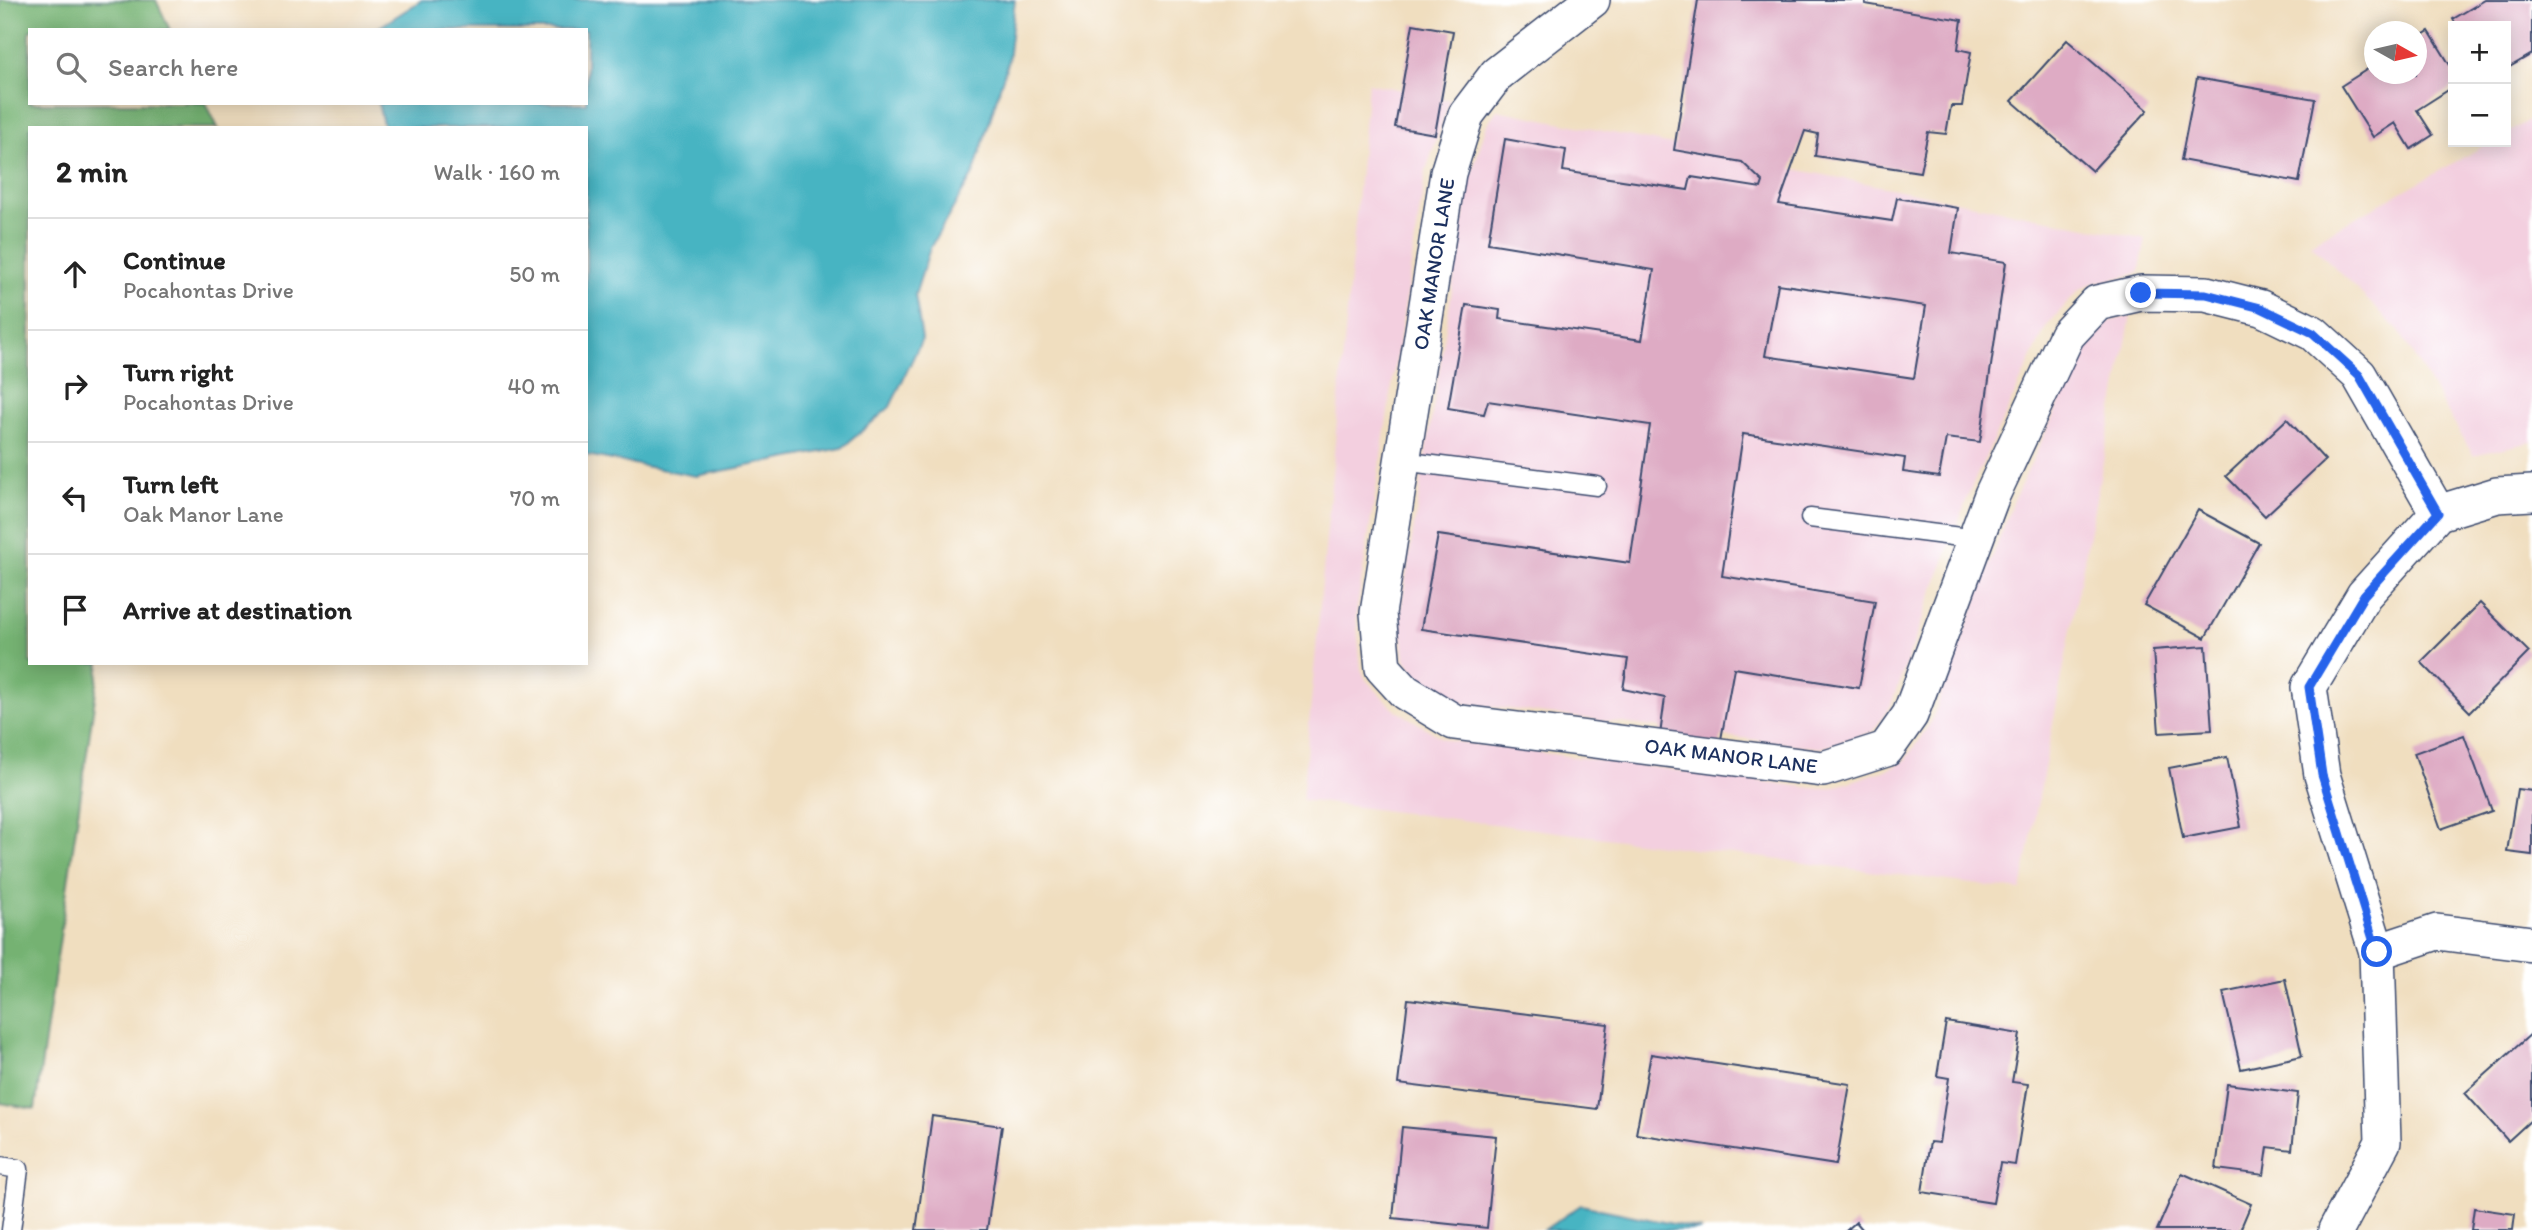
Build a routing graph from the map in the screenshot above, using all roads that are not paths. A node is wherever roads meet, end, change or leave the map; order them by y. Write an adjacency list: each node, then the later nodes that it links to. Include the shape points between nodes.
1 (1591, 0): 2 (street, OAK MANOR LANE, via 1497,74 1466,115 1448,173)
2 (1402, 461): 3 (lane); 7 (street, OAK MANOR LANE, via 1378,613 1384,668 1405,692 1454,722 1823,769 1886,749 1910,715)
3 (1597, 486)
4 (2532, 494): 5 (street, via 2497,495)
5 (2438, 513): 7 (street, OAK MANOR LANE, via 2359,375 2313,333 2261,308 2206,294 2141,293 2097,303 2067,335); 9 (street, via 2364,595 2309,687 2322,775)
6 (1810, 518): 7 (lane)
7 (1976, 539)
8 (2532, 944): 9 (street, via 2437,932)
9 (2377, 952): 12 (street, via 2383,1142)
10 (0, 1166): 11 (lane, via 19,1169)
11 (11, 1230)
12 (2336, 1230)

